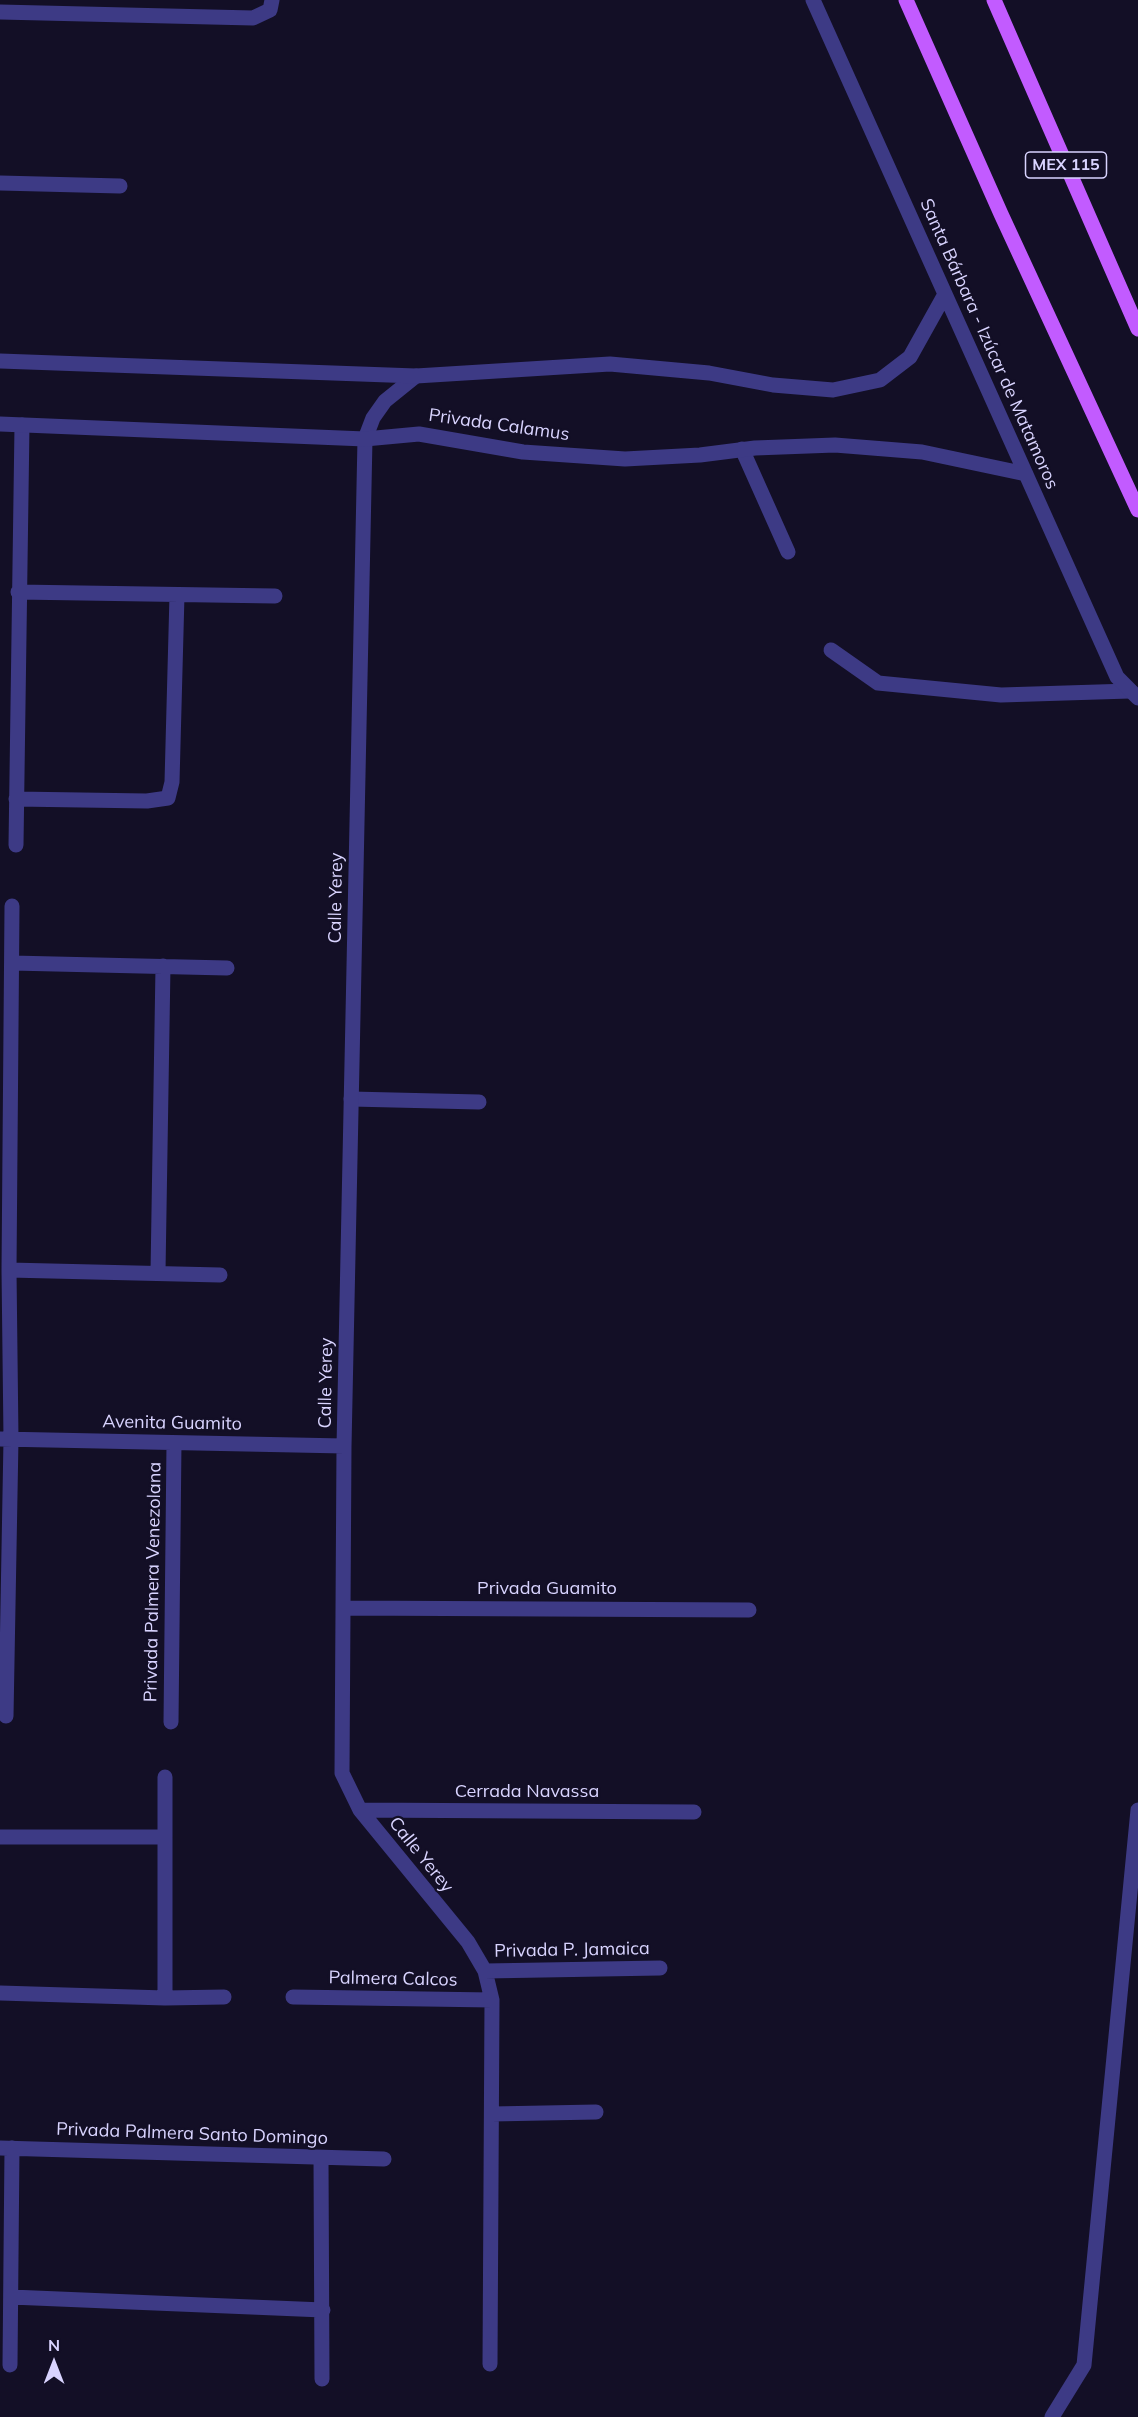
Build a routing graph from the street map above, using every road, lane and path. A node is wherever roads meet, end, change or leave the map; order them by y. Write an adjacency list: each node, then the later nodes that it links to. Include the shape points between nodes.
1 (813, 0): 8 (street, Santa Bárbara - Izúcar de Matamoros)
2 (906, 0): 17 (main road)
3 (994, 0): 9 (main road, MEX 115)
4 (271, 5): 5 (street, via 253,18)
5 (0, 12)
6 (0, 183): 7 (street)
7 (120, 186)
8 (944, 296): 11 (street, via 910,357 880,380 833,390 610,364); 16 (street, Santa Bárbara - Izúcar de Matamoros)
9 (1138, 329)
10 (0, 361): 11 (street)
11 (416, 376): 14 (street, Calle Yerey, via 385,400)
12 (0, 424): 13 (street, Privada Calamus)
13 (22, 425): 14 (street, Privada Calamus); 19 (street)
14 (365, 439): 15 (street, Privada Calamus, via 418,434 523,452 625,459); 30 (street, Calle Yerey)
15 (742, 449): 16 (street, Privada Calamus, via 835,445 922,452); 18 (street)
16 (1026, 474): 23 (street, Santa Bárbara - Izúcar de Matamoros, via 1117,677)
17 (1138, 510)
18 (788, 552)
19 (18, 592): 20 (street); 24 (street)
20 (177, 595): 21 (street); 24 (street, via 172,782 168,798)
21 (275, 596)
22 (831, 650): 23 (street, via 878,683 1001,695)
23 (1134, 695)
24 (16, 799): 25 (street)
25 (16, 845)
26 (12, 906): 27 (street)
27 (12, 963): 28 (street); 32 (street)
28 (163, 966): 29 (street); 33 (street)
29 (227, 968)
30 (351, 1099): 31 (street); 37 (street, Calle Yerey)
31 (479, 1102)
32 (9, 1270): 33 (street); 35 (street)
33 (158, 1272): 34 (street)
34 (220, 1275)
35 (5, 1439): 36 (street, Avenita Guamito); 40 (street)
36 (174, 1443): 37 (street, Avenita Guamito); 41 (street, Privada Palmera Venezolana)
37 (344, 1446): 38 (street, Calle Yerey)
38 (344, 1608): 39 (street, Privada Guamito); 43 (street, Calle Yerey, via 342,1773)
39 (749, 1610)
40 (6, 1716)
41 (171, 1722)
42 (165, 1777): 47 (street)
43 (360, 1810): 45 (street, Cerrada Navassa); 49 (street, Calle Yerey, via 468,1942)
44 (1138, 1810): 65 (street, via 1084,2365)
45 (694, 1812)
46 (0, 1837): 47 (street)
47 (165, 1837): 53 (street)
48 (660, 1968): 49 (street, Privada P. Jamaica)
49 (485, 1971): 54 (street, Calle Yerey)
50 (0, 1993): 53 (street)
51 (293, 1996): 54 (street, Palmera Calcos)
52 (224, 1997): 53 (street)
53 (165, 1998)
54 (492, 2000): 56 (street, Calle Yerey)
55 (596, 2112): 56 (street)
56 (492, 2114): 62 (street, Calle Yerey)
57 (6, 2148): 58 (street, Privada Palmera Santo Domingo); 60 (street)
58 (321, 2158): 59 (street, Privada Palmera Santo Domingo); 61 (street)
59 (384, 2159)
60 (10, 2297): 61 (street); 63 (street)
61 (323, 2310): 64 (street)
62 (490, 2364)
63 (10, 2365)
64 (322, 2379)
65 (1052, 2417)

